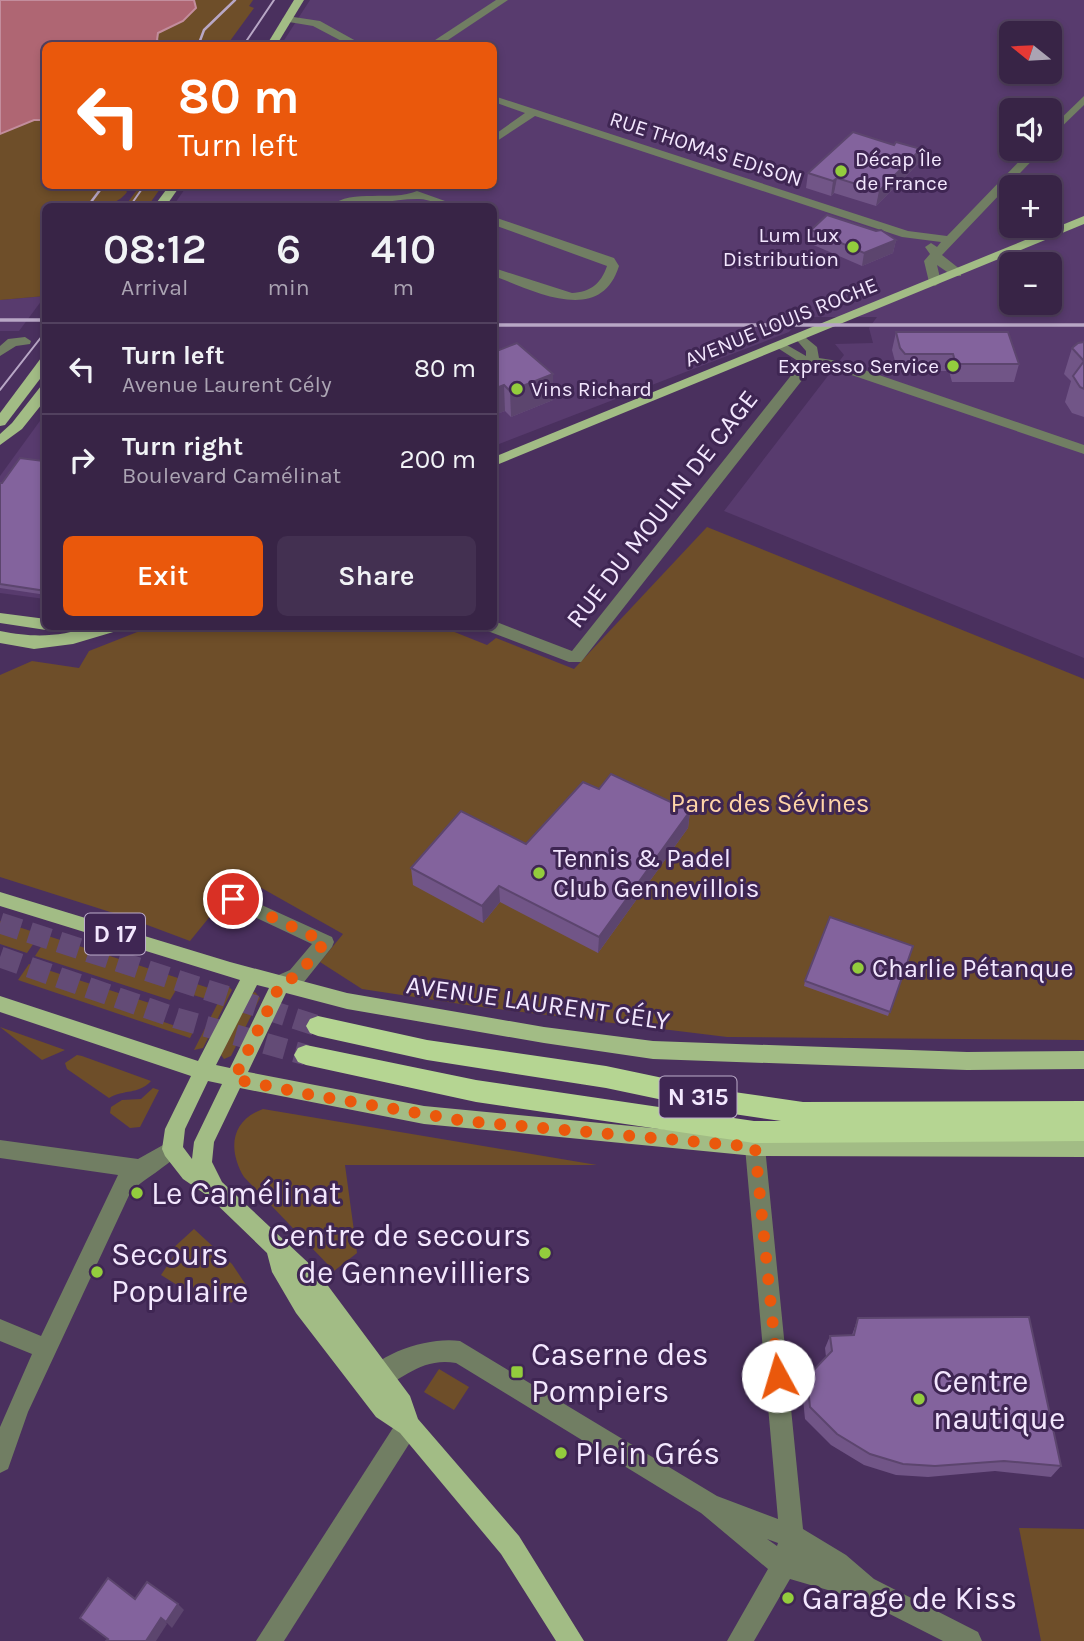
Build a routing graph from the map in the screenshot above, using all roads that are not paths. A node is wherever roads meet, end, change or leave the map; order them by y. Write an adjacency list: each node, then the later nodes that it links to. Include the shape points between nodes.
1 (299, 0): 3 (main road)
2 (503, 0): 8 (street)
3 (287, 19): 4 (main road); 7 (street, via 316,23)
4 (280, 28): 5 (main road); 6 (main road)
5 (268, 42)
6 (273, 42)
7 (352, 42)
8 (439, 42)
9 (1084, 99): 12 (street)
10 (497, 100): 11 (street, RUE THOMAS EDISON)
11 (532, 113): 13 (street); 22 (street, RUE THOMAS EDISON)
12 (1062, 122)
13 (497, 138)
14 (1026, 161): 23 (street)
15 (424, 189): 16 (street)
16 (415, 195): 17 (street); 18 (street); 19 (street)
17 (345, 203)
18 (404, 203)
19 (443, 203)
20 (1084, 220): 26 (main road, AVENUE LOUIS ROCHE)
21 (497, 221): 25 (street, via 610,261 613,266 611,278 600,289 575,298)
22 (906, 234): 23 (street, RUE THOMAS EDISON); 24 (street, RUE THOMAS EDISON)
23 (952, 240): 24 (street)
24 (937, 255): 26 (street); 27 (street, via 929,265)
25 (497, 273)
26 (957, 273): 27 (main road, AVENUE LOUIS ROCHE)
27 (934, 282): 28 (main road, AVENUE LOUIS ROCHE)
28 (800, 337): 30 (main road, AVENUE LOUIS ROCHE); 32 (street, via 812,350)
29 (26, 341): 31 (street, via 13,342)
30 (780, 345): 32 (street, via 802,359); 39 (main road, AVENUE LOUIS ROCHE)
31 (0, 352)
32 (813, 359): 38 (street); 42 (street, RUE DU MOULIN DE CAGE, via 575,657)
33 (42, 366): 35 (main road)
34 (42, 394): 36 (main road)
35 (0, 423): 36 (main road)
36 (17, 426): 37 (main road)
37 (0, 441)
38 (1084, 450)
39 (497, 461)
40 (0, 618): 41 (main road)
41 (42, 624)
42 (497, 628)
43 (100, 630): 44 (main road, via 34,643)
44 (0, 637)
45 (0, 899): 47 (main road, AVENUE LAURENT CÉLY / D 17)
46 (233, 899): 48 (street, via 325,942 297,976)
47 (252, 975): 48 (main road, AVENUE LAURENT CÉLY / D 17); 53 (main road)
48 (281, 983): 52 (main road, AVENUE LAURENT CÉLY / D 17, via 374,1007 653,1050); 54 (main road)
49 (0, 1004): 53 (main road)
50 (317, 1026): 55 (highway, N 315, via 427,1050 803,1114)
51 (306, 1055): 56 (highway, N 315, via 476,1091 754,1132)
52 (1084, 1060)
53 (202, 1071): 54 (main road); 60 (main road, via 175,1129)
54 (234, 1079): 57 (main road, via 474,1122); 61 (main road, via 204,1142)
55 (1084, 1112)
56 (1084, 1130)
57 (755, 1147): 58 (main road); 70 (street)
58 (1084, 1148)
59 (0, 1149): 62 (street)
60 (172, 1149): 61 (main road, via 185,1148); 62 (street); 63 (main road, via 182,1165)
61 (202, 1163): 63 (main road)
62 (140, 1169): 65 (street, via 120,1192)
63 (215, 1189): 66 (main road, via 277,1248 280,1265 304,1305)
64 (0, 1330): 65 (street)
65 (46, 1349): 68 (street)
66 (374, 1381): 67 (main road, via 384,1409); 69 (street, via 420,1352 446,1348 460,1352)
67 (408, 1425): 73 (street); 74 (main road, via 510,1545)
68 (0, 1461)
69 (709, 1505): 70 (street); 71 (street)
70 (792, 1536): 71 (street); 72 (street)
71 (784, 1565): 72 (street); 75 (street)
72 (865, 1588): 76 (street)
73 (269, 1641)
74 (571, 1641)
75 (740, 1641)
76 (969, 1641)

